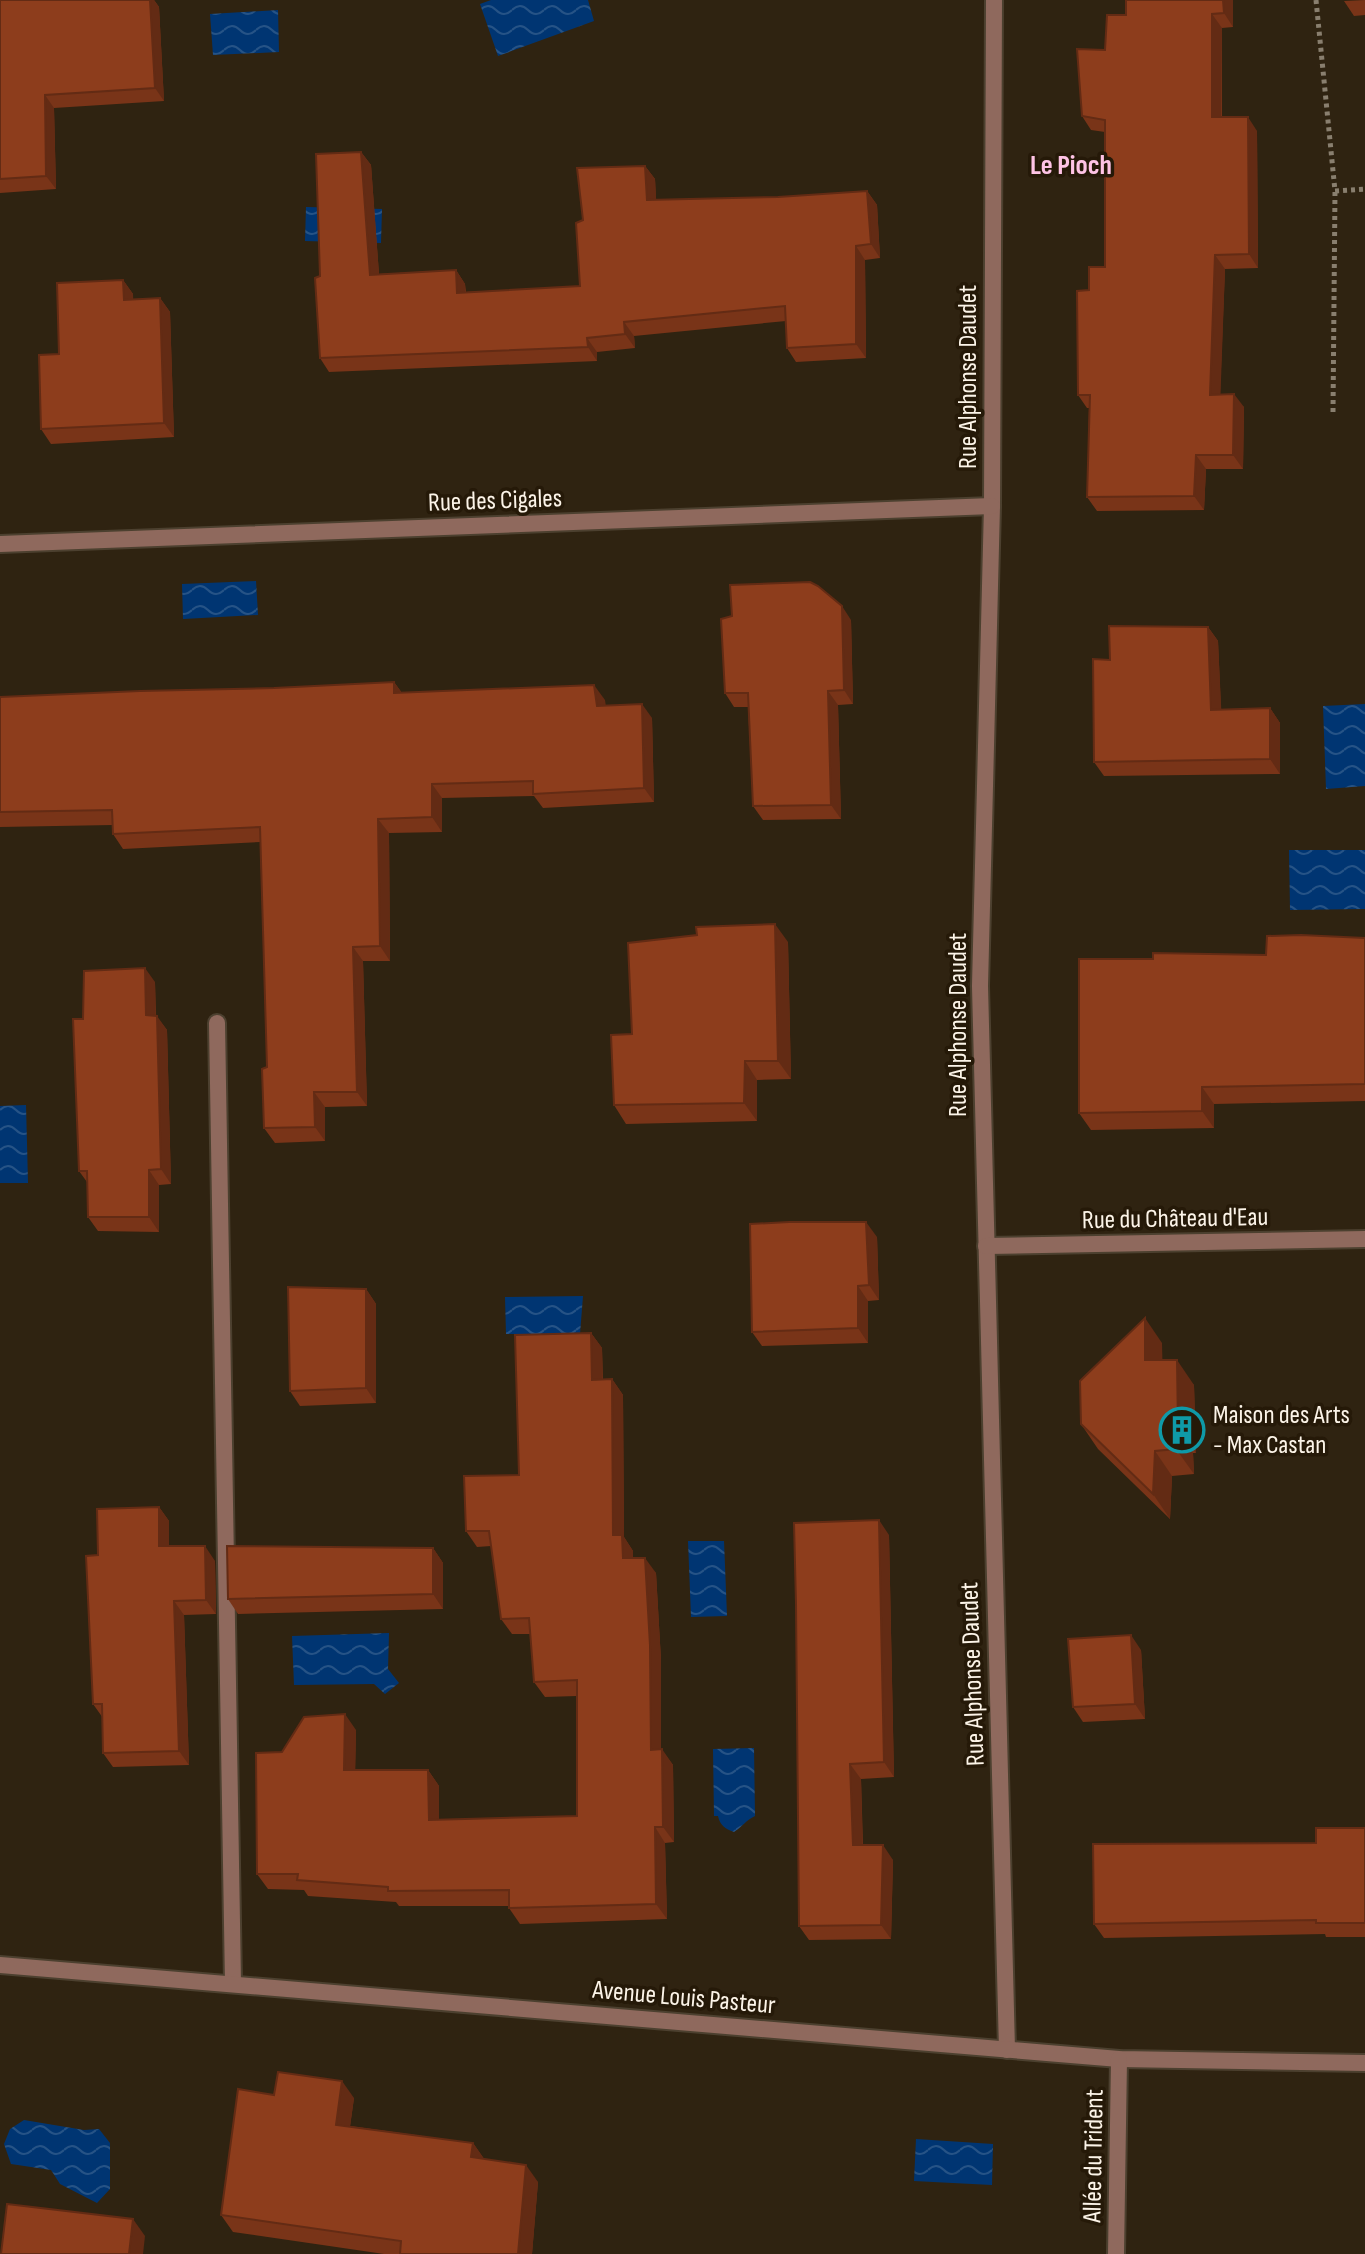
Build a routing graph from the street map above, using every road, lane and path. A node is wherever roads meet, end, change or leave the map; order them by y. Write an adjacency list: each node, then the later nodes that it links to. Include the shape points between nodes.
1 (994, 0): 6 (street, Rue Alphonse Daudet)
2 (1316, 0): 4 (path)
3 (1365, 189): 4 (path)
4 (1335, 191): 5 (path)
5 (1333, 412)
6 (992, 506): 7 (street, Rue des Cigales); 10 (street, Rue Alphonse Daudet, via 980,986)
7 (0, 544)
8 (217, 1023): 12 (street)
9 (1365, 1239): 10 (street, Rue du Château d'Eau)
10 (986, 1246): 13 (street, Rue Alphonse Daudet)
11 (0, 1965): 12 (street, Avenue Louis Pasteur)
12 (233, 1983): 13 (street, Avenue Louis Pasteur)
13 (1007, 2050): 14 (street, Avenue Louis Pasteur)
14 (1119, 2059): 15 (street, Avenue Louis Pasteur); 16 (street, Allée du Trident)
15 (1365, 2063)
16 (1116, 2254)

